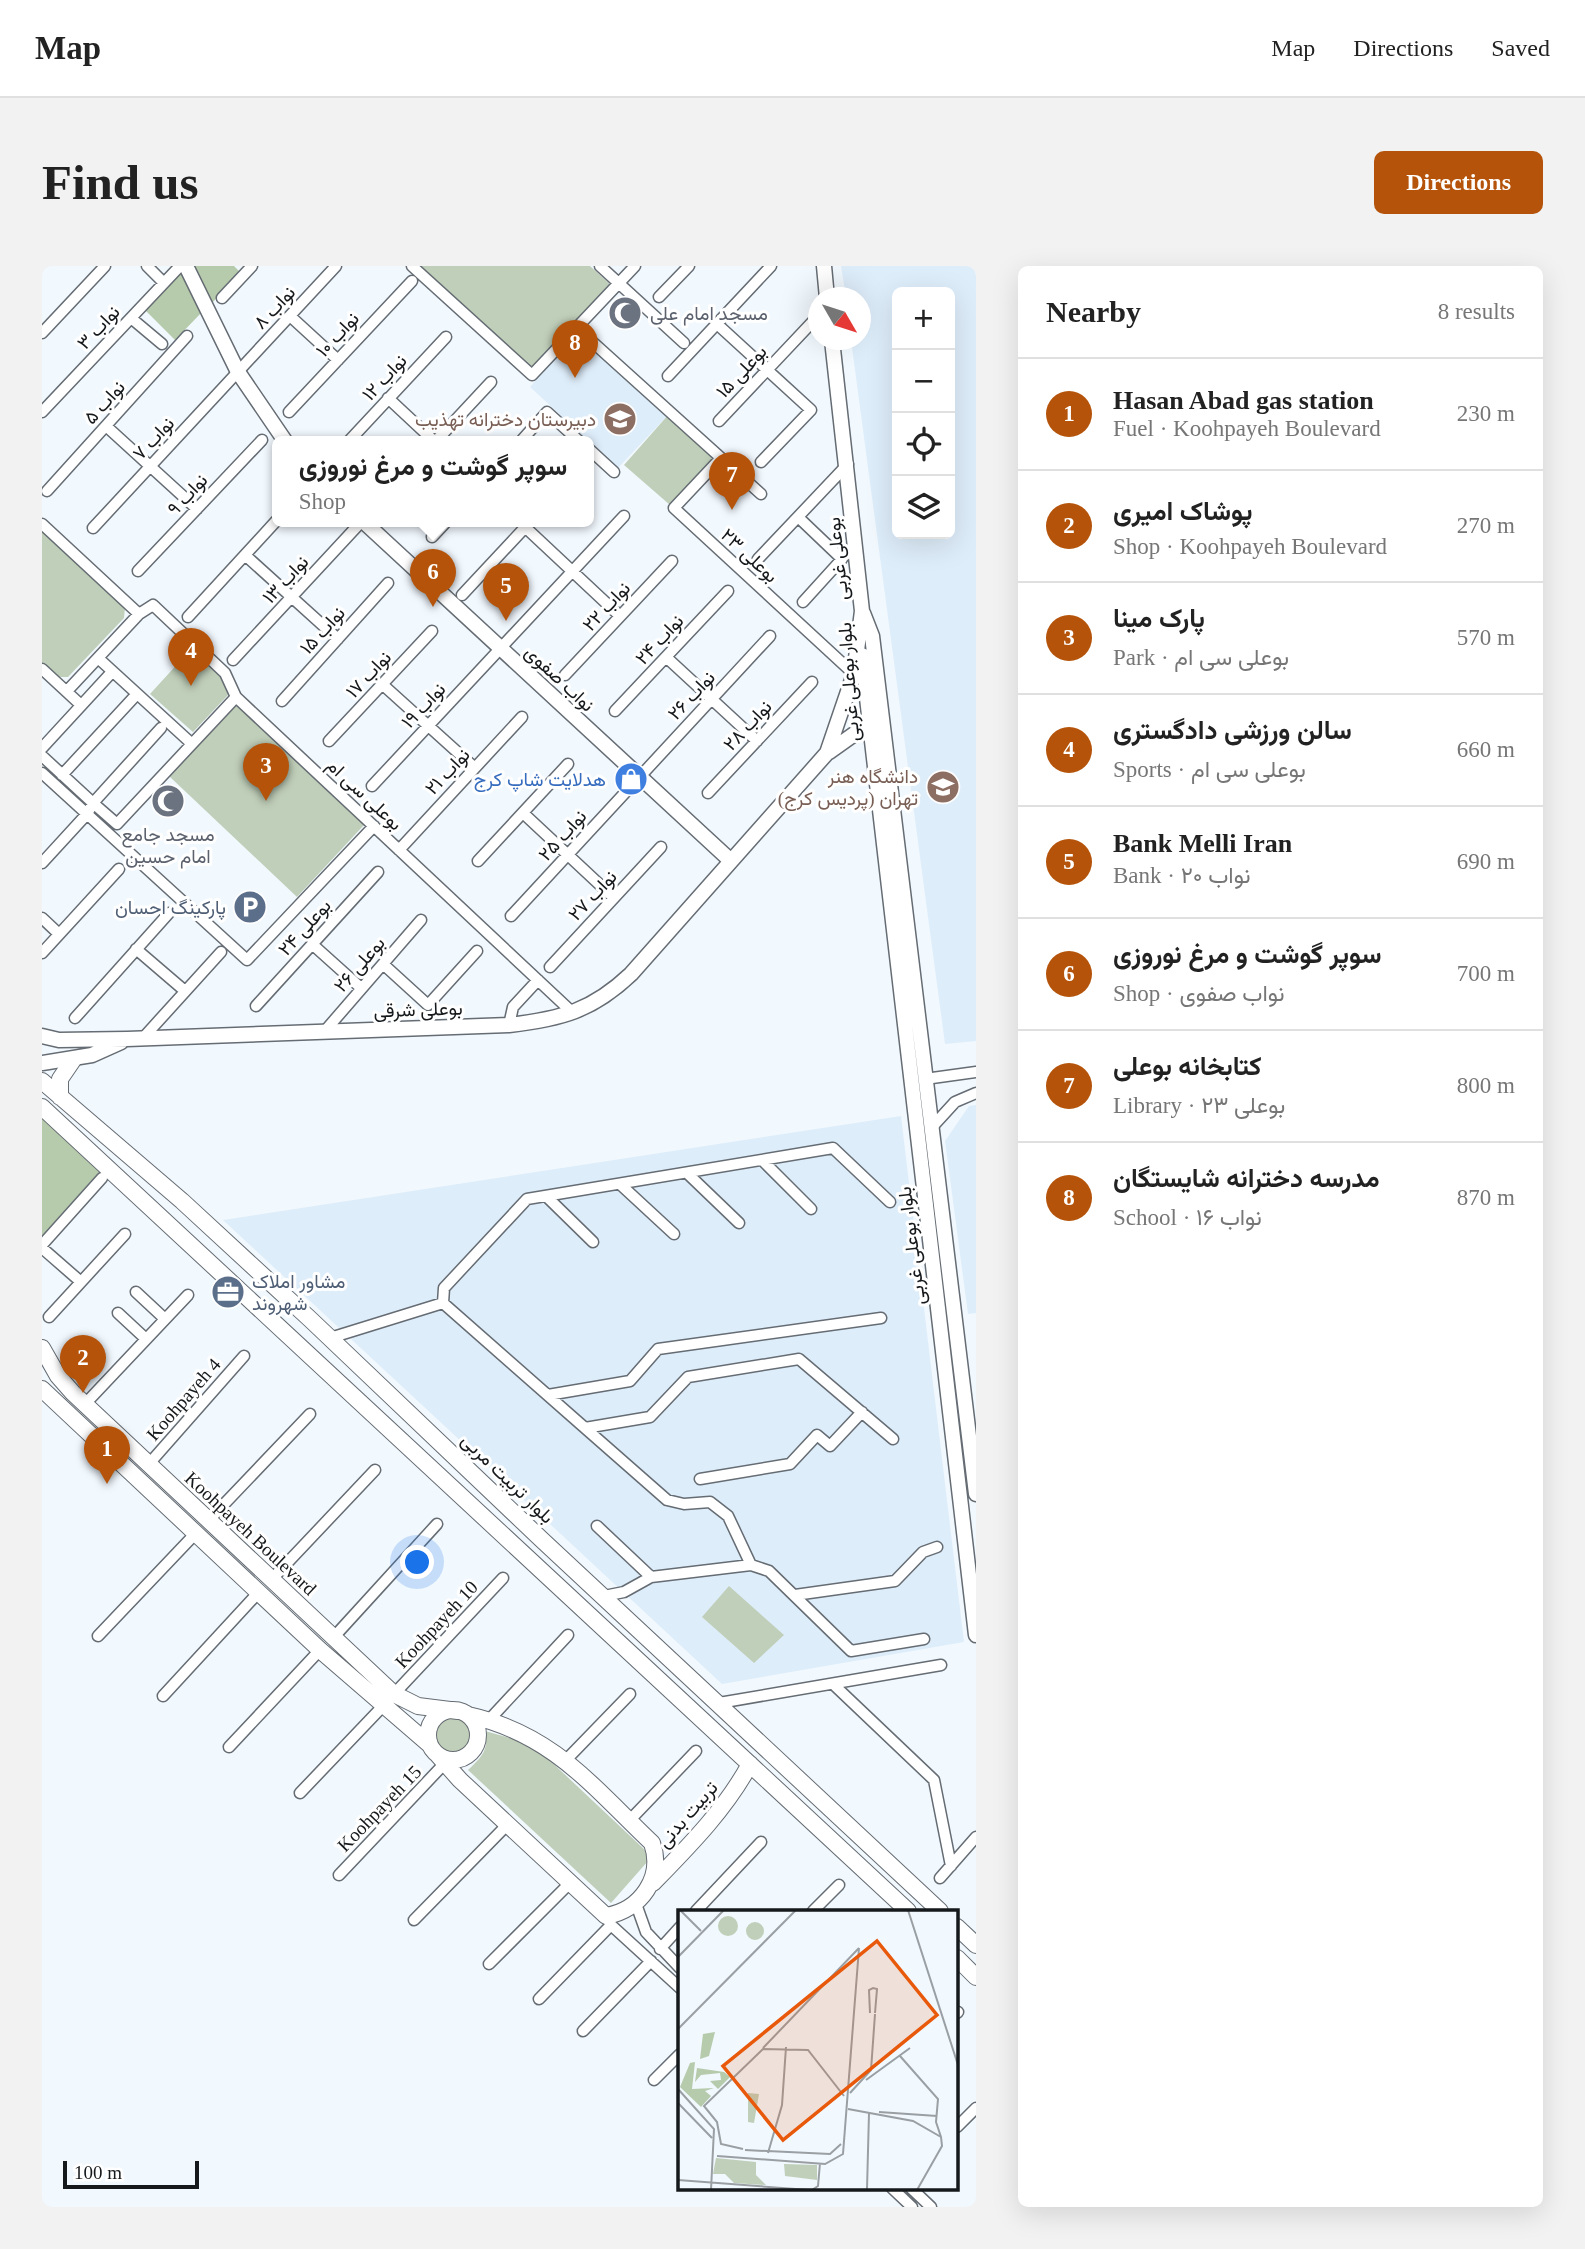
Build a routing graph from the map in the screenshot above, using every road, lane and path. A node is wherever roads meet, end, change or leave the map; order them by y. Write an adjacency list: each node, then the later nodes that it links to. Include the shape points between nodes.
1 (105, 266): 24 (street)
2 (147, 266): 14 (street)
3 (180, 266): 14 (street, نواب ۳)
4 (186, 266): 32 (street)
5 (337, 266): 19 (street, نواب ۸)
6 (412, 266): 23 (street, via 531,375)
7 (600, 266): 15 (street)
8 (635, 266): 15 (street)
9 (689, 266): 17 (street)
10 (771, 266): 21 (street)
11 (824, 266): 16 (street)
12 (245, 268): 18 (street)
13 (412, 281): 30 (street, نواب ۱۰)
14 (164, 282): 20 (street, نواب ۳)
15 (619, 283): 23 (street); 27 (street)
16 (826, 287)
17 (659, 297)
18 (222, 298)
19 (290, 316): 30 (street); 32 (street, نواب ۸)
20 (131, 317): 28 (street); 36 (street, نواب ۳)
21 (717, 324): 31 (street); 33 (street)
22 (808, 326): 31 (street, بوعلی ۱۵)
23 (577, 327): 48 (street)
24 (42, 333)
25 (187, 336): 39 (street, نواب ۵)
26 (446, 337): 35 (street, نواب ۱۲)
27 (684, 343)
28 (162, 344)
29 (833, 350): 50 (street, بوعلی غربی)
30 (338, 360): 37 (street, نواب ۱۰)
31 (766, 369): 38 (street, بوعلی ۱۵); 49 (street, via 811,410)
32 (238, 372): 40 (street); 51 (street, نواب ۷)
33 (668, 376)
34 (491, 382): 43 (street)
35 (388, 398): 41 (street, نواب ۱۲); 42 (street)
36 (42, 412)
37 (289, 412)
38 (719, 421)
39 (106, 426): 51 (street); 53 (street, نواب ۵)
40 (282, 436)
41 (354, 436)
42 (430, 436)
43 (440, 436)
44 (525, 436): 45 (street, via 547,412)
45 (573, 436)
46 (262, 440): 55 (street, نواب ۹)
47 (594, 454): 52 (street)
48 (721, 458): 54 (street); 90 (street, بوعلی ۲۳, via 674,509)
49 (761, 462)
50 (848, 464): 57 (street); 77 (street, بوعلی غربی)
51 (150, 467): 55 (street); 65 (street, نواب ۷)
52 (614, 472)
53 (47, 491)
54 (761, 494)
55 (197, 509): 70 (street, نواب ۹)
56 (624, 516): 71 (street, نواب ۱۹)
57 (798, 517): 68 (street); 76 (street, via 842,559)
58 (42, 524): 78 (street)
59 (272, 525): 67 (street)
60 (357, 527): 75 (street, نواب ۱۳)
61 (369, 527): 84 (street, نواب صفوی)
62 (441, 527): 66 (street)
63 (525, 527): 74 (street)
64 (531, 527): 71 (street)
65 (93, 528)
66 (432, 537)
67 (245, 555): 75 (street); 80 (street)
68 (758, 559)
69 (672, 561): 79 (street, نواب ۲۲)
70 (138, 571)
71 (572, 571): 79 (street); 84 (street, نواب ۱۹)
72 (388, 583): 83 (street, نواب ۱۵)
73 (728, 591): 85 (street, نواب ۲۴)
74 (461, 595)
75 (292, 597): 83 (street); 87 (street, نواب ۱۳)
76 (803, 602)
77 (862, 611): 90 (street, بوعلی غربی); 102 (street, بلوار بوعلی غربی, via 860,640)
78 (139, 614): 86 (street); 96 (street, بوعلی سی ام, via 153,605 225,673)
79 (620, 616): 91 (street, نواب ۲۲)
80 (188, 617)
81 (432, 631): 93 (street, نواب ۱۷)
82 (770, 636): 97 (street, نواب ۲۶)
83 (338, 639): 98 (street, نواب ۱۵)
84 (500, 649): 103 (street, نواب ۱۹); 115 (street, نواب صفوی)
85 (666, 657): 97 (street); 100 (street, نواب ۲۴)
86 (97, 658): 89 (street); 94 (street)
87 (233, 660)
88 (42, 668): 94 (street)
89 (112, 671): 95 (street); 99 (street)
90 (854, 674): 109 (street, بوعلی غربی)
91 (565, 675)
92 (812, 682): 106 (street, نواب ۲۸)
93 (382, 684): 103 (street); 105 (street, نواب ۱۷)
94 (67, 691): 99 (street)
95 (137, 694): 107 (street); 114 (street)
96 (236, 697): 107 (street); 121 (street, بوعلی سی ام)
97 (712, 699): 106 (street); 115 (street, نواب ۲۶)
98 (282, 701)
99 (81, 705): 108 (street)
100 (615, 711)
101 (522, 717): 112 (street, نواب ۲۱)
102 (876, 719): 109 (street); 157 (street, بلوار بوعلی غربی); 173 (street, بلوار بوعلی غربی)
103 (428, 725): 112 (street); 116 (street, نواب ۱۹)
104 (161, 728): 118 (street)
105 (329, 741)
106 (757, 741): 117 (street, نواب ۲۸)
107 (191, 744): 118 (street, via 117,824)
108 (42, 748)
109 (827, 753): 126 (street, بوعلی غربی)
110 (42, 756): 114 (street)
111 (568, 764): 119 (street)
112 (475, 768): 123 (street, نواب ۲۱)
113 (42, 773): 120 (street)
114 (62, 775): 118 (street)
115 (638, 777): 124 (street, نواب ۲۵); 126 (street, نواب صفوی)
116 (372, 786)
117 (708, 793)
118 (93, 803): 120 (street)
119 (523, 813): 124 (street); 125 (street)
120 (87, 814): 121 (street, via 247,960); 127 (street)
121 (374, 826): 123 (street, بوعلی سی ام)
122 (661, 847): 130 (street, نواب ۲۷)
123 (399, 850): 143 (street, بوعلی سی ام)
124 (568, 855): 130 (street); 132 (street, نواب ۲۵)
125 (478, 861)
126 (731, 861): 147 (street, بوعلی شرقی, via 631,974 607,996)
127 (42, 863)
128 (119, 869): 135 (street)
129 (378, 872): 136 (street, بوعلی ۲۴)
130 (614, 898): 142 (street, نواب ۲۷)
131 (169, 913): 137 (street)
132 (511, 916)
133 (42, 918): 135 (street)
134 (421, 920): 141 (street, بوعلی ۲۶)
135 (59, 934): 140 (street)
136 (312, 944): 144 (street); 146 (street, بوعلی ۲۴)
137 (136, 949): 145 (street); 148 (street)
138 (477, 951): 141 (street, via 428,1005)
139 (220, 952): 145 (street)
140 (42, 953)
141 (383, 964): 144 (street, بوعلی ۲۶)
142 (550, 967)
143 (538, 980): 147 (street, بوعلی سی ام); 149 (street, via 513,1007)
144 (361, 988): 150 (street, بوعلی ۲۶)
145 (185, 991): 152 (street)
146 (256, 1006)
147 (573, 1013): 149 (street, بوعلی شرقی)
148 (75, 1018)
149 (509, 1025): 150 (street, بوعلی شرقی)
150 (324, 1032): 152 (street, بوعلی شرقی)
151 (42, 1036): 153 (street, بوعلی شرقی)
152 (143, 1038): 153 (street, بوعلی شرقی)
153 (127, 1039): 154 (street)
154 (73, 1060): 155 (street); 160 (main road, via 60,1079)
155 (42, 1063)
156 (976, 1072): 157 (street)
157 (925, 1079): 162 (street, بلوار بوعلی غربی)
158 (42, 1081): 160 (main road, بلوار تربیت مربی)
159 (976, 1093): 162 (street, via 955,1102)
160 (60, 1097): 168 (main road, بلوار تربیت مربی)
161 (42, 1107): 171 (main road)
162 (933, 1126): 173 (street, بلوار بوعلی غربی)
163 (764, 1162): 164 (street); 169 (street, via 833,1148); 170 (street)
164 (688, 1174): 166 (street); 172 (street)
165 (102, 1178): 177 (street)
166 (621, 1185): 167 (street); 175 (street)
167 (546, 1196): 176 (street); 181 (street, via 527,1199 444,1288)
168 (182, 1201): 171 (main road, via 181,1218); 186 (main road, بلوار تربیت مربی)
169 (890, 1202)
170 (811, 1209)
171 (166, 1222): 209 (main road)
172 (739, 1223)
173 (936, 1230): 195 (street, بلوار بوعلی غربی); 196 (street, بلوار بوعلی غربی)
174 (125, 1234): 178 (street)
175 (674, 1234)
176 (593, 1242)
177 (42, 1246): 178 (street)
178 (81, 1282): 183 (street)
179 (136, 1292): 185 (street)
180 (188, 1295): 185 (street)
181 (443, 1303): 186 (street); 191 (street)
182 (118, 1313): 187 (street)
183 (49, 1317)
184 (881, 1318): 191 (street, via 658,1349 630,1381)
185 (165, 1319): 187 (street)
186 (330, 1338): 207 (main road, بلوار تربیت مربی)
187 (146, 1339): 192 (street)
188 (42, 1348): 192 (main road, Koohpayeh Boulevard, via 58,1376)
189 (244, 1356): 199 (street, Koohpayeh 4)
190 (42, 1389): 206 (main road, Koohpayeh Boulevard)
191 (548, 1395): 197 (street)
192 (85, 1404): 199 (main road, Koohpayeh Boulevard)
193 (862, 1412): 197 (street, via 799,1359 688,1377 650,1416); 198 (street); 201 (street, via 830,1446 817,1435 790,1464)
194 (310, 1414): 203 (street)
195 (967, 1417): 196 (street); 202 (street, بلوار بوعلی غربی)
196 (951, 1419): 219 (street, بلوار بوعلی غربی)
197 (585, 1428): 210 (street, via 667,1500 710,1502 728,1516)
198 (893, 1439)
199 (148, 1465): 203 (main road, Koohpayeh Boulevard)
200 (375, 1470): 214 (street)
201 (699, 1479)
202 (976, 1494)
203 (208, 1521): 206 (main road); 214 (main road, Koohpayeh Boulevard)
204 (437, 1524): 221 (street)
205 (597, 1526): 212 (street)
206 (195, 1534): 214 (main road, Koohpayeh Boulevard); 220 (street)
207 (541, 1539): 209 (main road, via 540,1554); 211 (main road, بلوار تربیت مربی)
208 (937, 1547): 216 (street, via 923,1552 894,1581)
209 (524, 1554): 215 (main road)
210 (751, 1565): 212 (street); 216 (street, via 769,1571)
211 (576, 1571): 215 (main road, via 559,1571); 217 (main road, بلوار تربیت مربی)
212 (651, 1577): 217 (street, via 624,1592)
213 (503, 1578): 226 (street, Koohpayeh 10)
214 (265, 1586): 221 (main road, Koohpayeh Boulevard); 223 (main road, Koohpayeh Boulevard); 228 (street)
215 (560, 1589): 237 (main road)
216 (794, 1595): 222 (street, via 851,1651)
217 (604, 1596): 229 (main road, بلوار تربیت مربی)
218 (568, 1635): 232 (street)
219 (976, 1635)
220 (98, 1636)
221 (333, 1638): 226 (main road, Koohpayeh Boulevard)
222 (924, 1639)
223 (320, 1650): 230 (main road, Koohpayeh Boulevard); 233 (street)
224 (941, 1665): 225 (street)
225 (833, 1684): 229 (street); 247 (street, via 934,1780)
226 (394, 1694): 231 (main road, Koohpayeh Boulevard, via 418,1706)
227 (630, 1694): 236 (street)
228 (163, 1696)
229 (719, 1703): 243 (main road, بلوار تربیت مربی)
230 (383, 1706): 235 (main road, Koohpayeh Boulevard); 238 (street)
231 (463, 1713): 232 (main road, Koohpayeh Boulevard); 235 (main road, via 443,1712 432,1722); 235 (main road, via 477,1728 473,1750 452,1760)
232 (489, 1720): 236 (main road, Koohpayeh Boulevard, via 543,1743)
233 (229, 1747)
234 (696, 1751): 239 (street)
235 (437, 1754): 240 (main road, Koohpayeh Boulevard); 248 (street, Koohpayeh 15)
236 (566, 1760): 239 (main road, Koohpayeh Boulevard)
237 (750, 1764): 241 (main road, تربیت بدنی, via 737,1789); 246 (main road)
238 (300, 1793)
239 (629, 1821): 245 (main road, Koohpayeh Boulevard)
240 (507, 1825): 250 (main road, Koohpayeh Boulevard); 258 (street)
241 (699, 1835): 245 (main road, via 671,1847); 252 (main road, تربیت بدنی)
242 (976, 1837): 247 (street)
243 (863, 1839): 246 (main road); 257 (main road, بلوار تربیت مربی)
244 (761, 1842): 254 (street)
245 (652, 1843): 252 (main road, via 657,1858)
246 (849, 1855): 256 (main road)
247 (951, 1866): 249 (street)
248 (339, 1875)
249 (940, 1878)
250 (569, 1884): 259 (main road, Koohpayeh Boulevard); 266 (street)
251 (839, 1885): 255 (street)
252 (649, 1887): 253 (main road)
253 (636, 1904): 259 (main road); 263 (street, via 639,1918)
254 (697, 1910)
255 (814, 1910)
256 (907, 1910)
257 (939, 1910)
258 (414, 1920)
259 (608, 1921): 265 (street, Koohpayeh Boulevard); 270 (street)
260 (958, 1928): 262 (main road)
261 (678, 1929): 263 (street)
262 (976, 1945)
263 (660, 1949): 267 (street)
264 (958, 1959): 268 (main road)
265 (651, 1961): 269 (street, Koohpayeh Boulevard); 271 (street)
266 (489, 1964)
267 (678, 1966)
268 (976, 1976)
269 (678, 1986)
270 (539, 1998)
271 (583, 2031)
272 (678, 2056): 273 (street)
273 (654, 2080)
274 (976, 2108): 275 (street)
275 (958, 2126)
276 (894, 2190): 278 (street)
277 (913, 2190): 279 (street)
278 (912, 2207)
279 (931, 2207)

